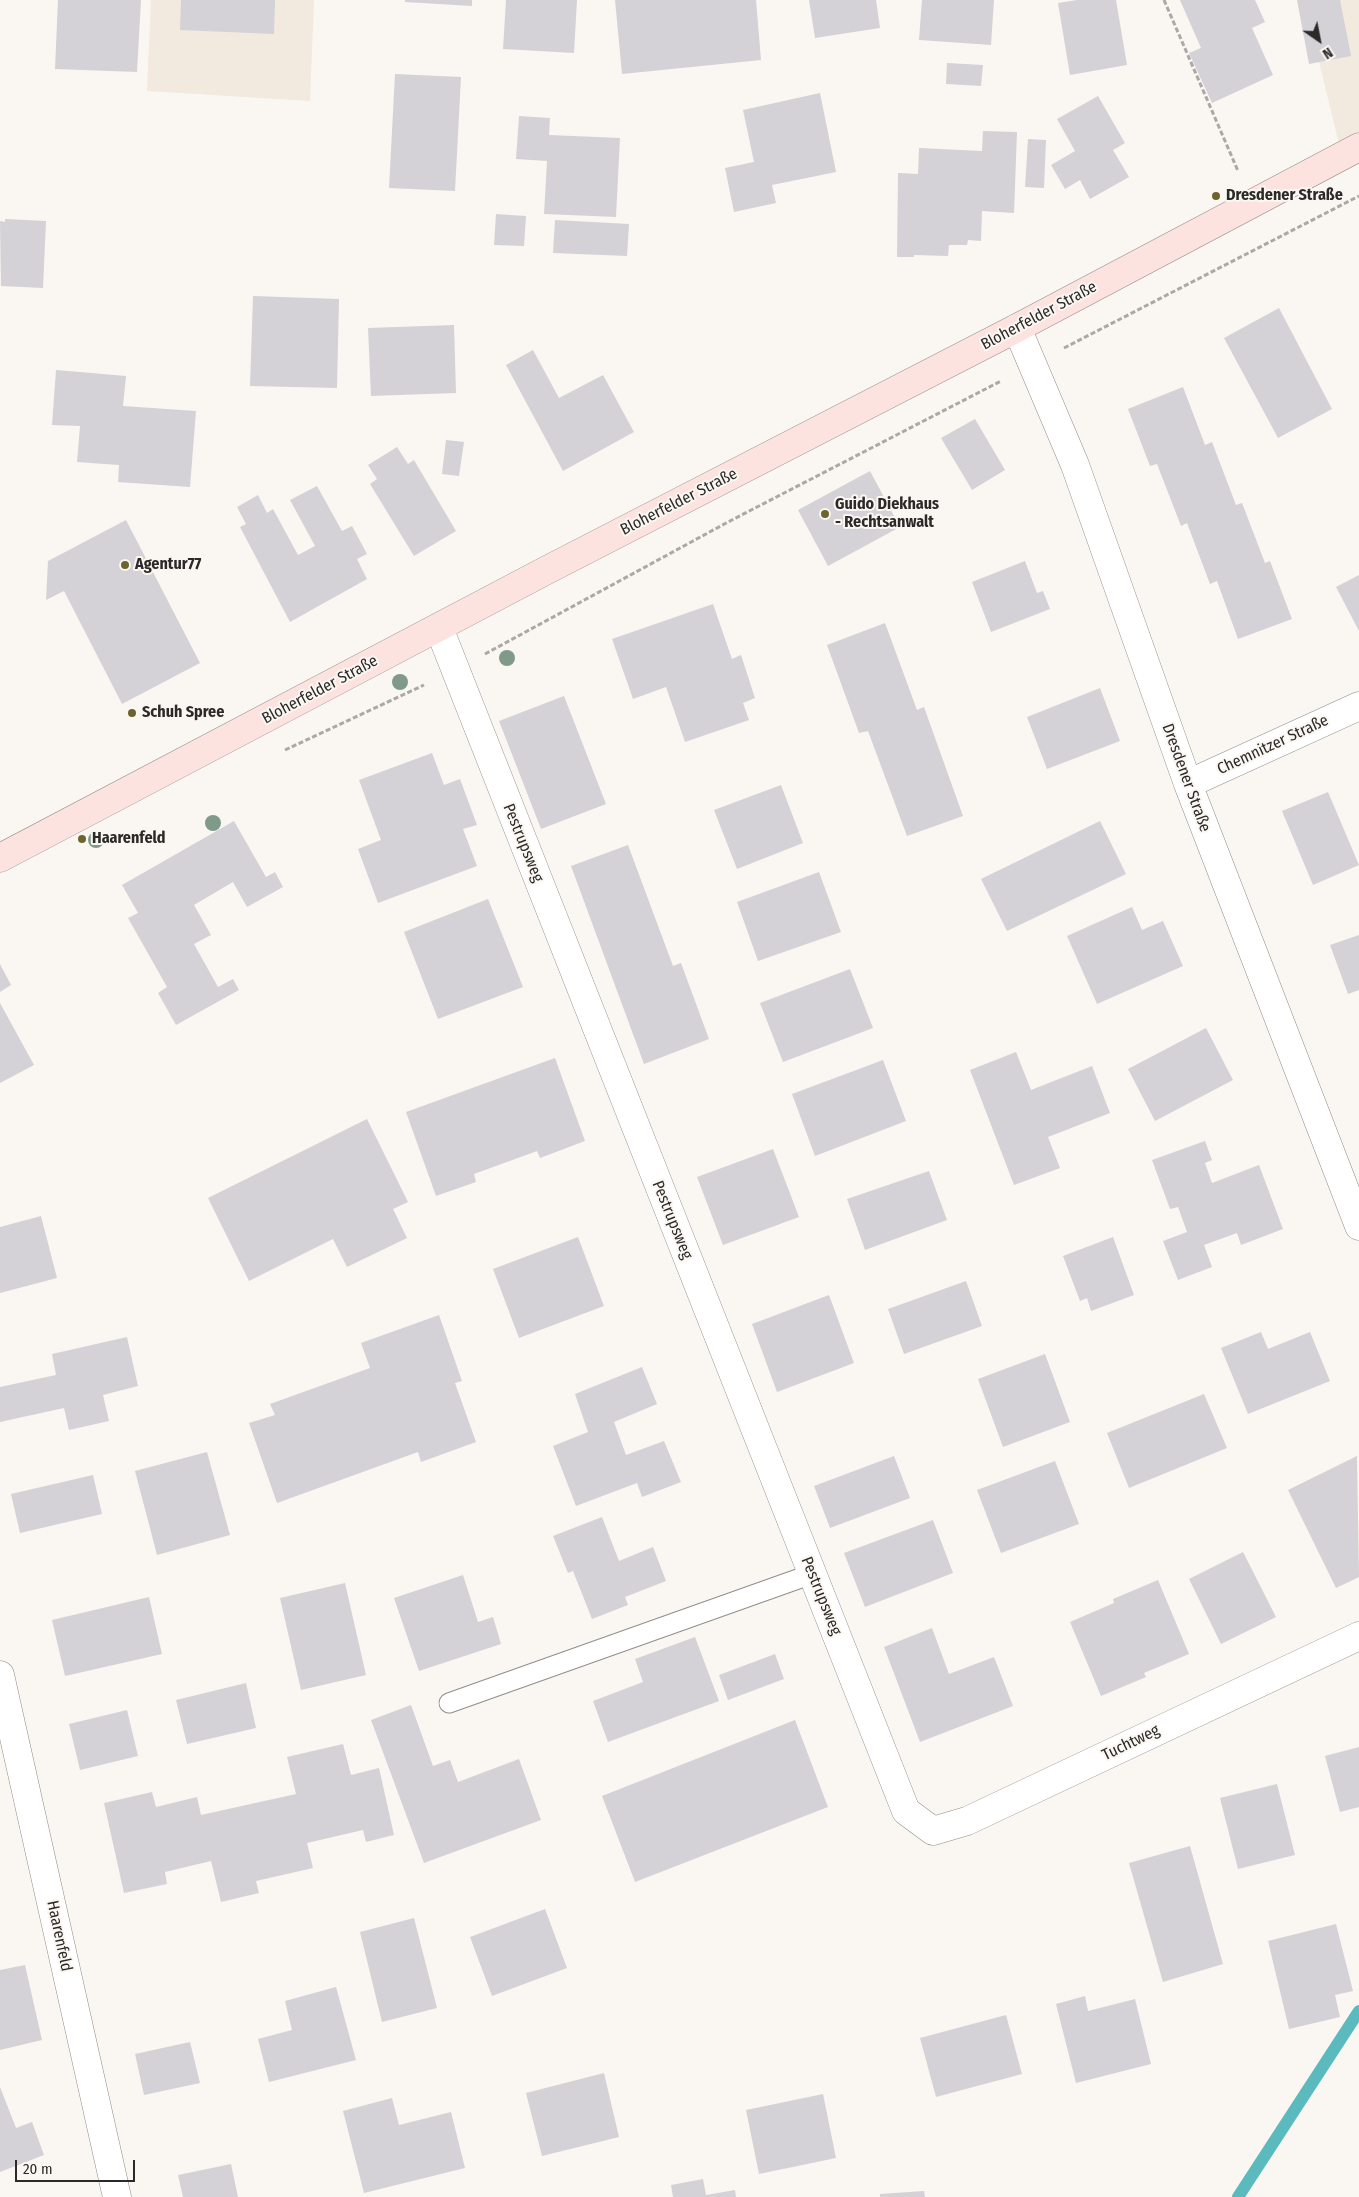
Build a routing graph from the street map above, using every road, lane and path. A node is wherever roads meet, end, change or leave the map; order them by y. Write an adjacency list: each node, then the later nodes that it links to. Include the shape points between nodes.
1 (1164, 0): 4 (path)
2 (1359, 147): 4 (street, Bloherfelder Straße)
3 (1359, 196): 6 (path)
4 (1252, 204): 5 (street, Bloherfelder Straße)
5 (1017, 328): 6 (street, Dresdener Straße); 7 (street, Bloherfelder Straße)
6 (1033, 365): 8 (path, via 728,522); 11 (street, Dresdener Straße, via 1075,464)
7 (438, 628): 8 (street, Pestrupsweg); 12 (street, Bloherfelder Straße)
8 (455, 670): 10 (path); 14 (street, Pestrupsweg)
9 (1359, 706): 11 (street, Chemnitzer Straße)
10 (276, 754)
11 (1188, 784): 13 (street, Dresdener Straße)
12 (0, 858)
13 (1359, 1226)
14 (812, 1574): 17 (lane); 18 (street, Pestrupsweg)
15 (1359, 1636): 18 (street, Tuchtweg, via 967,1821 933,1831)
16 (0, 1675): 19 (street, Haarenfeld)
17 (449, 1703)
18 (906, 1811)
19 (117, 2197)

